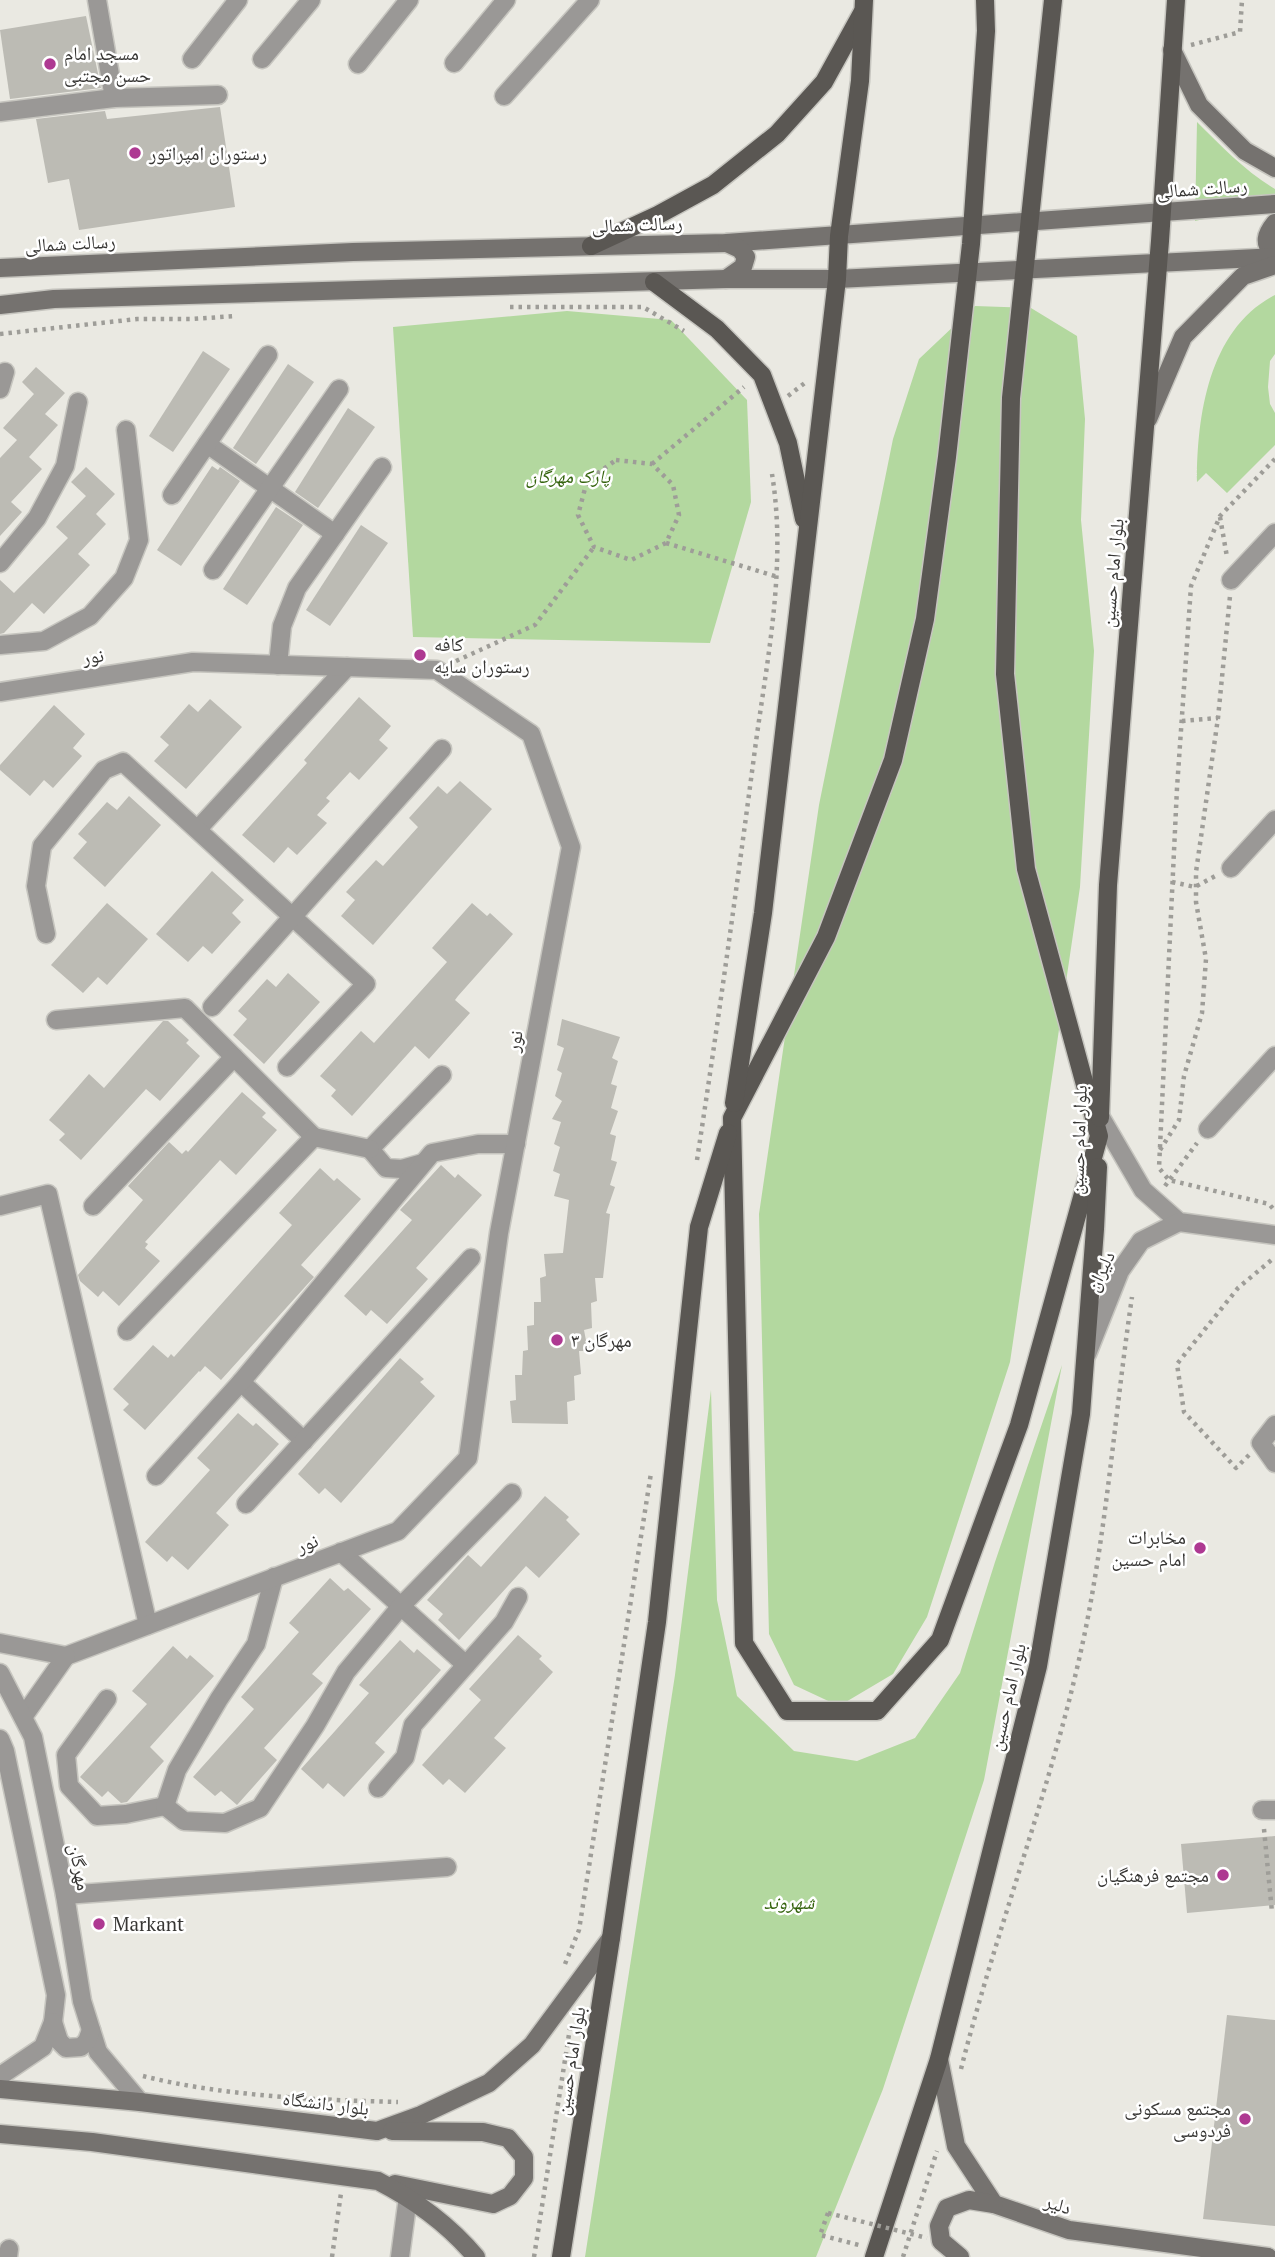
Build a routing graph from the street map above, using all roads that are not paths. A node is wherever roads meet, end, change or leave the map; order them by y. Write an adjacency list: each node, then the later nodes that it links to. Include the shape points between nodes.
1 (97, 0): 18 (street)
2 (239, 0): 12 (street)
3 (311, 0): 13 (street)
4 (410, 0): 15 (street)
5 (506, 0): 14 (street)
6 (590, 0): 17 (street)
7 (985, 0): 65 (main road, via 971,244 925,620 892,760 826,937)
8 (1054, 0): 67 (main road, via 1011,398 1005,674 1026,869)
9 (1176, 0): 11 (main road, بلوار امام حسین)
10 (864, 5): 23 (main road, بلوار امام حسین, via 860,82); 25 (main road, via 824,82 777,134 713,185)
11 (1172, 51): 20 (main road, via 1199,105 1245,151); 36 (main road, بلوار امام حسین)
12 (192, 59)
13 (262, 59)
14 (454, 63)
15 (358, 64)
16 (218, 95): 18 (street)
17 (504, 96)
18 (114, 98): 19 (street)
19 (0, 112)
20 (1275, 168)
21 (1275, 204): 23 (main road, رسالت شمالی)
22 (1275, 223): 26 (main road, via 1265,240)
23 (839, 236): 24 (main road, رسالت شمالی); 30 (main road, بلوار امام حسین)
24 (726, 243): 25 (main road, رسالت شمالی); 29 (main road, via 746,257 743,267)
25 (591, 246): 28 (main road, رسالت شمالی)
26 (1275, 255): 30 (main road)
27 (1275, 265): 36 (main road, via 1243,276 1183,337)
28 (0, 268)
29 (726, 279): 30 (main road); 31 (main road)
30 (837, 279): 44 (main road, بلوار امام حسین)
31 (654, 282): 32 (main road, via 54,299); 44 (main road, via 718,329 762,375 788,443)
32 (0, 305)
33 (268, 355): 38 (street)
34 (339, 389): 40 (street)
35 (78, 402): 45 (street, via 65,466 37,518)
36 (1145, 426): 64 (main road, بلوار امام حسین, via 1108,885)
37 (126, 430): 48 (street, via 139,540 124,579 90,616 44,641)
38 (207, 444): 40 (street); 41 (street)
39 (382, 467): 43 (street)
40 (270, 489): 43 (street); 46 (street)
41 (172, 495)
42 (1275, 533): 47 (street)
43 (335, 534): 49 (street, via 297,588 282,626)
44 (807, 534): 65 (main road, بلوار امام حسین, via 763,913)
45 (0, 563)
46 (213, 570)
47 (1231, 580)
48 (0, 645)
49 (278, 665): 50 (street, نور); 51 (street, نور, via 193,662)
50 (347, 667): 54 (street); 69 (street, نور, via 437,670 531,734 572,847)
51 (0, 692)
52 (442, 749): 56 (street)
53 (1275, 820): 55 (street)
54 (198, 830): 56 (street); 57 (street, via 123,762 104,770 42,846 36,886)
55 (1231, 868)
56 (293, 917): 58 (street); 62 (street, via 366,984)
57 (46, 934)
58 (212, 1007)
59 (56, 1020): 61 (street, via 185,1008)
60 (1275, 1056): 66 (street)
61 (234, 1057): 68 (street); 73 (street)
62 (287, 1068)
63 (442, 1075): 70 (street)
64 (1100, 1116): 67 (main road, بلوار امام حسین); 74 (street, via 1143,1190)
65 (732, 1118): 67 (main road, via 744,1643 787,1711 877,1710 940,1640 1019,1425); 102 (main road, بلوار امام حسین, via 699,1227 657,1622)
66 (1208, 1129)
67 (1099, 1136): 78 (main road, بلوار امام حسین)
68 (314, 1137): 70 (street); 77 (street)
69 (516, 1144): 71 (street, via 478,1143 432,1153); 86 (street, نور, via 468,1458 398,1531)
70 (370, 1149): 71 (street, via 386,1168)
71 (424, 1163): 79 (street)
72 (0, 1206): 90 (street, via 48,1194)
73 (93, 1206)
74 (1179, 1222): 75 (street); 78 (street, دلیران, via 1141,1241 1120,1271)
75 (1275, 1235)
76 (471, 1258): 81 (street)
77 (127, 1331)
78 (1085, 1361): 105 (main road, بلوار امام حسین, via 1081,1414 1038,1666)
79 (241, 1382): 81 (street); 83 (street)
80 (1275, 1425): 82 (street, via 1261,1443)
81 (304, 1441): 85 (street)
82 (1275, 1463)
83 (156, 1476)
84 (512, 1493): 89 (street)
85 (246, 1504)
86 (341, 1552): 87 (street, نور); 89 (street)
87 (274, 1577): 90 (street, نور); 99 (street, via 256,1644 177,1770)
88 (518, 1597): 93 (street, via 504,1622)
89 (401, 1606): 93 (street); 99 (street, via 346,1672 260,1808 226,1823 184,1821)
90 (148, 1625): 92 (street, نور)
91 (0, 1643): 92 (street)
92 (66, 1656): 96 (street)
93 (466, 1665): 98 (street, via 413,1725 405,1757)
94 (0, 1673): 96 (street, مهرگان)
95 (107, 1699): 99 (street, via 66,1755 69,1786 97,1816)
96 (23, 1717): 101 (street, مهرگان, via 33,1737)
97 (0, 1738): 103 (street, via 56,1995)
98 (377, 1788)
99 (165, 1806)
100 (447, 1867): 101 (street)
101 (65, 1895): 104 (street, مهرگان)
102 (611, 1938): 109 (main road, بلوار دانشگاه, via 532,2045 489,2083); 117 (main road, بلوار امام حسین)
103 (53, 2022): 104 (street, via 66,2048 81,2047); 106 (street, via 43,2047)
104 (91, 2030): 108 (street, مهرگان, via 98,2052)
105 (939, 2059): 113 (main road, via 956,2146); 114 (main road, بلوار امام حسین)
106 (0, 2076)
107 (0, 2090): 108 (main road, بلوار دانشگاه)
108 (140, 2102): 109 (main road, بلوار دانشگاه)
109 (377, 2131): 111 (main road, via 483,2132 508,2138 524,2157 524,2178 510,2196 493,2204)
110 (0, 2134): 111 (main road)
111 (378, 2181): 112 (main road)
112 (408, 2197): 115 (street); 116 (main road, via 459,2237)
113 (994, 2204): 118 (main road, دلیر, via 969,2200 947,2208 939,2226 941,2241); 119 (main road, دلیر, via 1069,2230)
114 (875, 2254)
115 (400, 2257)
116 (476, 2257)
117 (561, 2257)
118 (960, 2257)
119 (1268, 2257)

